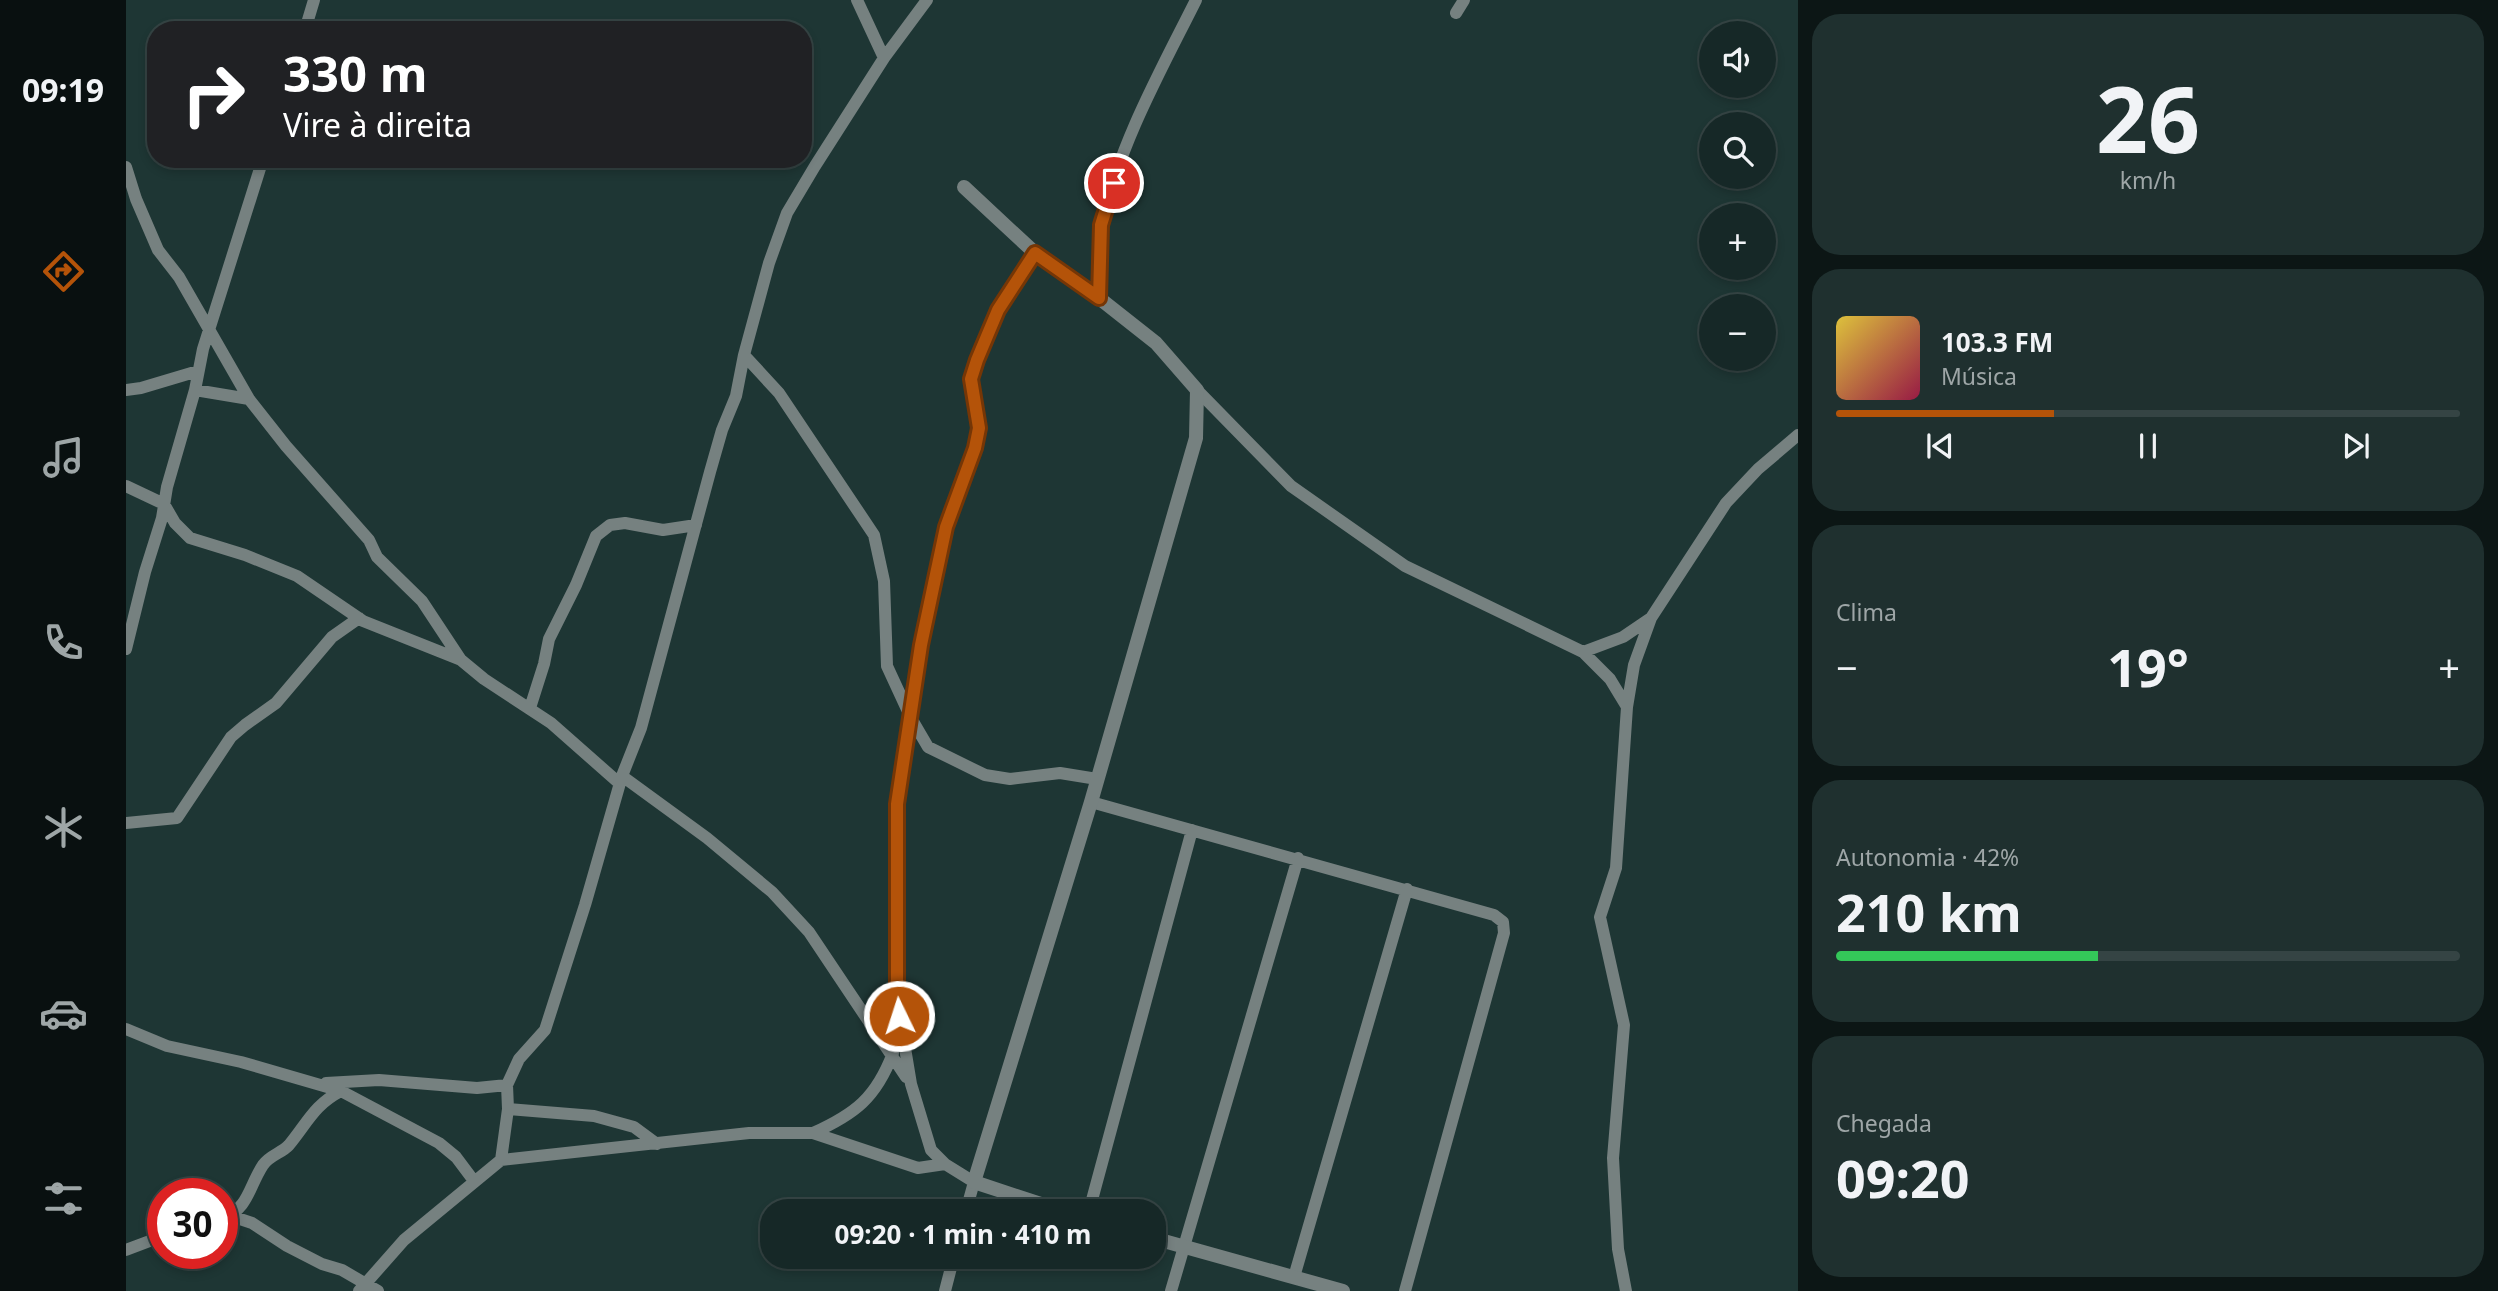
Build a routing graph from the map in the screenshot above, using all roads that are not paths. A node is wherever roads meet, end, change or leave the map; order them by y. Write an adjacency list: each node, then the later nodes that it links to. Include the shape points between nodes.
1 (301, 0): 8 (street)
2 (314, 0): 8 (street)
3 (857, 0): 10 (street)
4 (927, 0): 10 (street)
5 (1196, 0): 15 (street, via 1146,98 1120,162 1101,225)
6 (1464, 0): 7 (street)
7 (1456, 13)
8 (309, 16): 9 (street)
9 (307, 21)
10 (884, 58): 17 (street, via 788,213)
11 (126, 167): 16 (street, via 158,250)
12 (260, 168): 16 (street)
13 (964, 187): 14 (street)
14 (1035, 253): 15 (street); 34 (street, via 998,310 971,379 979,428 946,527)
15 (1099, 298): 21 (street, via 1156,342)
16 (209, 330): 18 (street); 22 (street)
17 (744, 355): 26 (street, via 736,396); 34 (street, via 779,393 874,535 884,581 887,666)
18 (198, 370): 19 (street); 20 (street)
19 (126, 390)
20 (195, 390): 22 (street); 25 (street)
21 (1197, 390): 30 (street, via 1291,486 1405,566); 35 (street, via 1196,438)
22 (249, 399): 31 (street, via 369,540 377,557 422,601)
23 (1798, 435): 28 (street, via 1726,503)
24 (126, 486): 25 (street)
25 (164, 504): 27 (street, via 174,523 190,538 298,576); 29 (street)
26 (695, 525): 33 (street, via 663,530 625,523 610,525 596,536 549,639); 36 (street, via 641,728)
27 (359, 618): 31 (street); 38 (street, via 332,637 276,703 231,737 177,818)
28 (1651, 618): 30 (street, via 1623,637); 32 (street, via 1634,665)
29 (126, 649)
30 (1583, 652): 32 (street, via 1610,679)
31 (461, 660): 33 (street)
32 (1627, 707): 73 (street, via 1616,868 1600,917 1624,1025 1614,1158 1618,1249)
33 (530, 708): 36 (street)
34 (911, 718): 35 (street, via 928,747 985,775 1010,779 1060,774); 43 (street, via 897,804)
35 (1097, 779): 37 (street)
36 (621, 780): 44 (street, via 707,838 772,892 809,932); 46 (street, via 545,1030 519,1059)
37 (1091, 802): 39 (street); 55 (street)
38 (126, 823)
39 (1192, 830): 40 (street); 58 (street)
40 (1298, 859): 41 (street); 63 (street)
41 (1407, 889): 66 (street); 72 (street, via 1494,915 1503,922 1504,933)
42 (126, 1029): 45 (street, via 167,1046)
43 (901, 1032): 44 (street); 47 (street)
44 (892, 1056): 47 (street); 50 (street, via 886,1073 847,1118)
45 (317, 1084): 46 (street, via 379,1080 477,1088); 48 (street)
46 (507, 1084): 49 (street)
47 (911, 1084): 53 (street, via 932,1150)
48 (341, 1091): 54 (street, via 439,1143); 59 (street, via 323,1101 286,1148 269,1158)
49 (508, 1109): 51 (street, via 594,1116 634,1128); 52 (street)
50 (813, 1133): 51 (street, via 748,1133); 53 (street, via 918,1168)
51 (657, 1144): 52 (street)
52 (501, 1160): 54 (street)
53 (945, 1164): 55 (street)
54 (474, 1181): 67 (street, via 404,1240)
55 (974, 1182): 56 (street); 57 (street)
56 (969, 1199)
57 (1026, 1199)
58 (1091, 1199)
59 (238, 1209)
60 (238, 1220): 67 (street, via 252,1223 287,1246 342,1270)
61 (1166, 1241): 63 (street)
62 (147, 1243): 64 (street)
63 (1184, 1246): 66 (street); 70 (street)
64 (126, 1250)
65 (951, 1269): 69 (street)
66 (1294, 1277): 71 (street)
67 (362, 1287): 68 (street)
68 (378, 1291)
69 (945, 1291)
70 (1171, 1291)
71 (1343, 1291)
72 (1405, 1291)
73 (1626, 1291)

